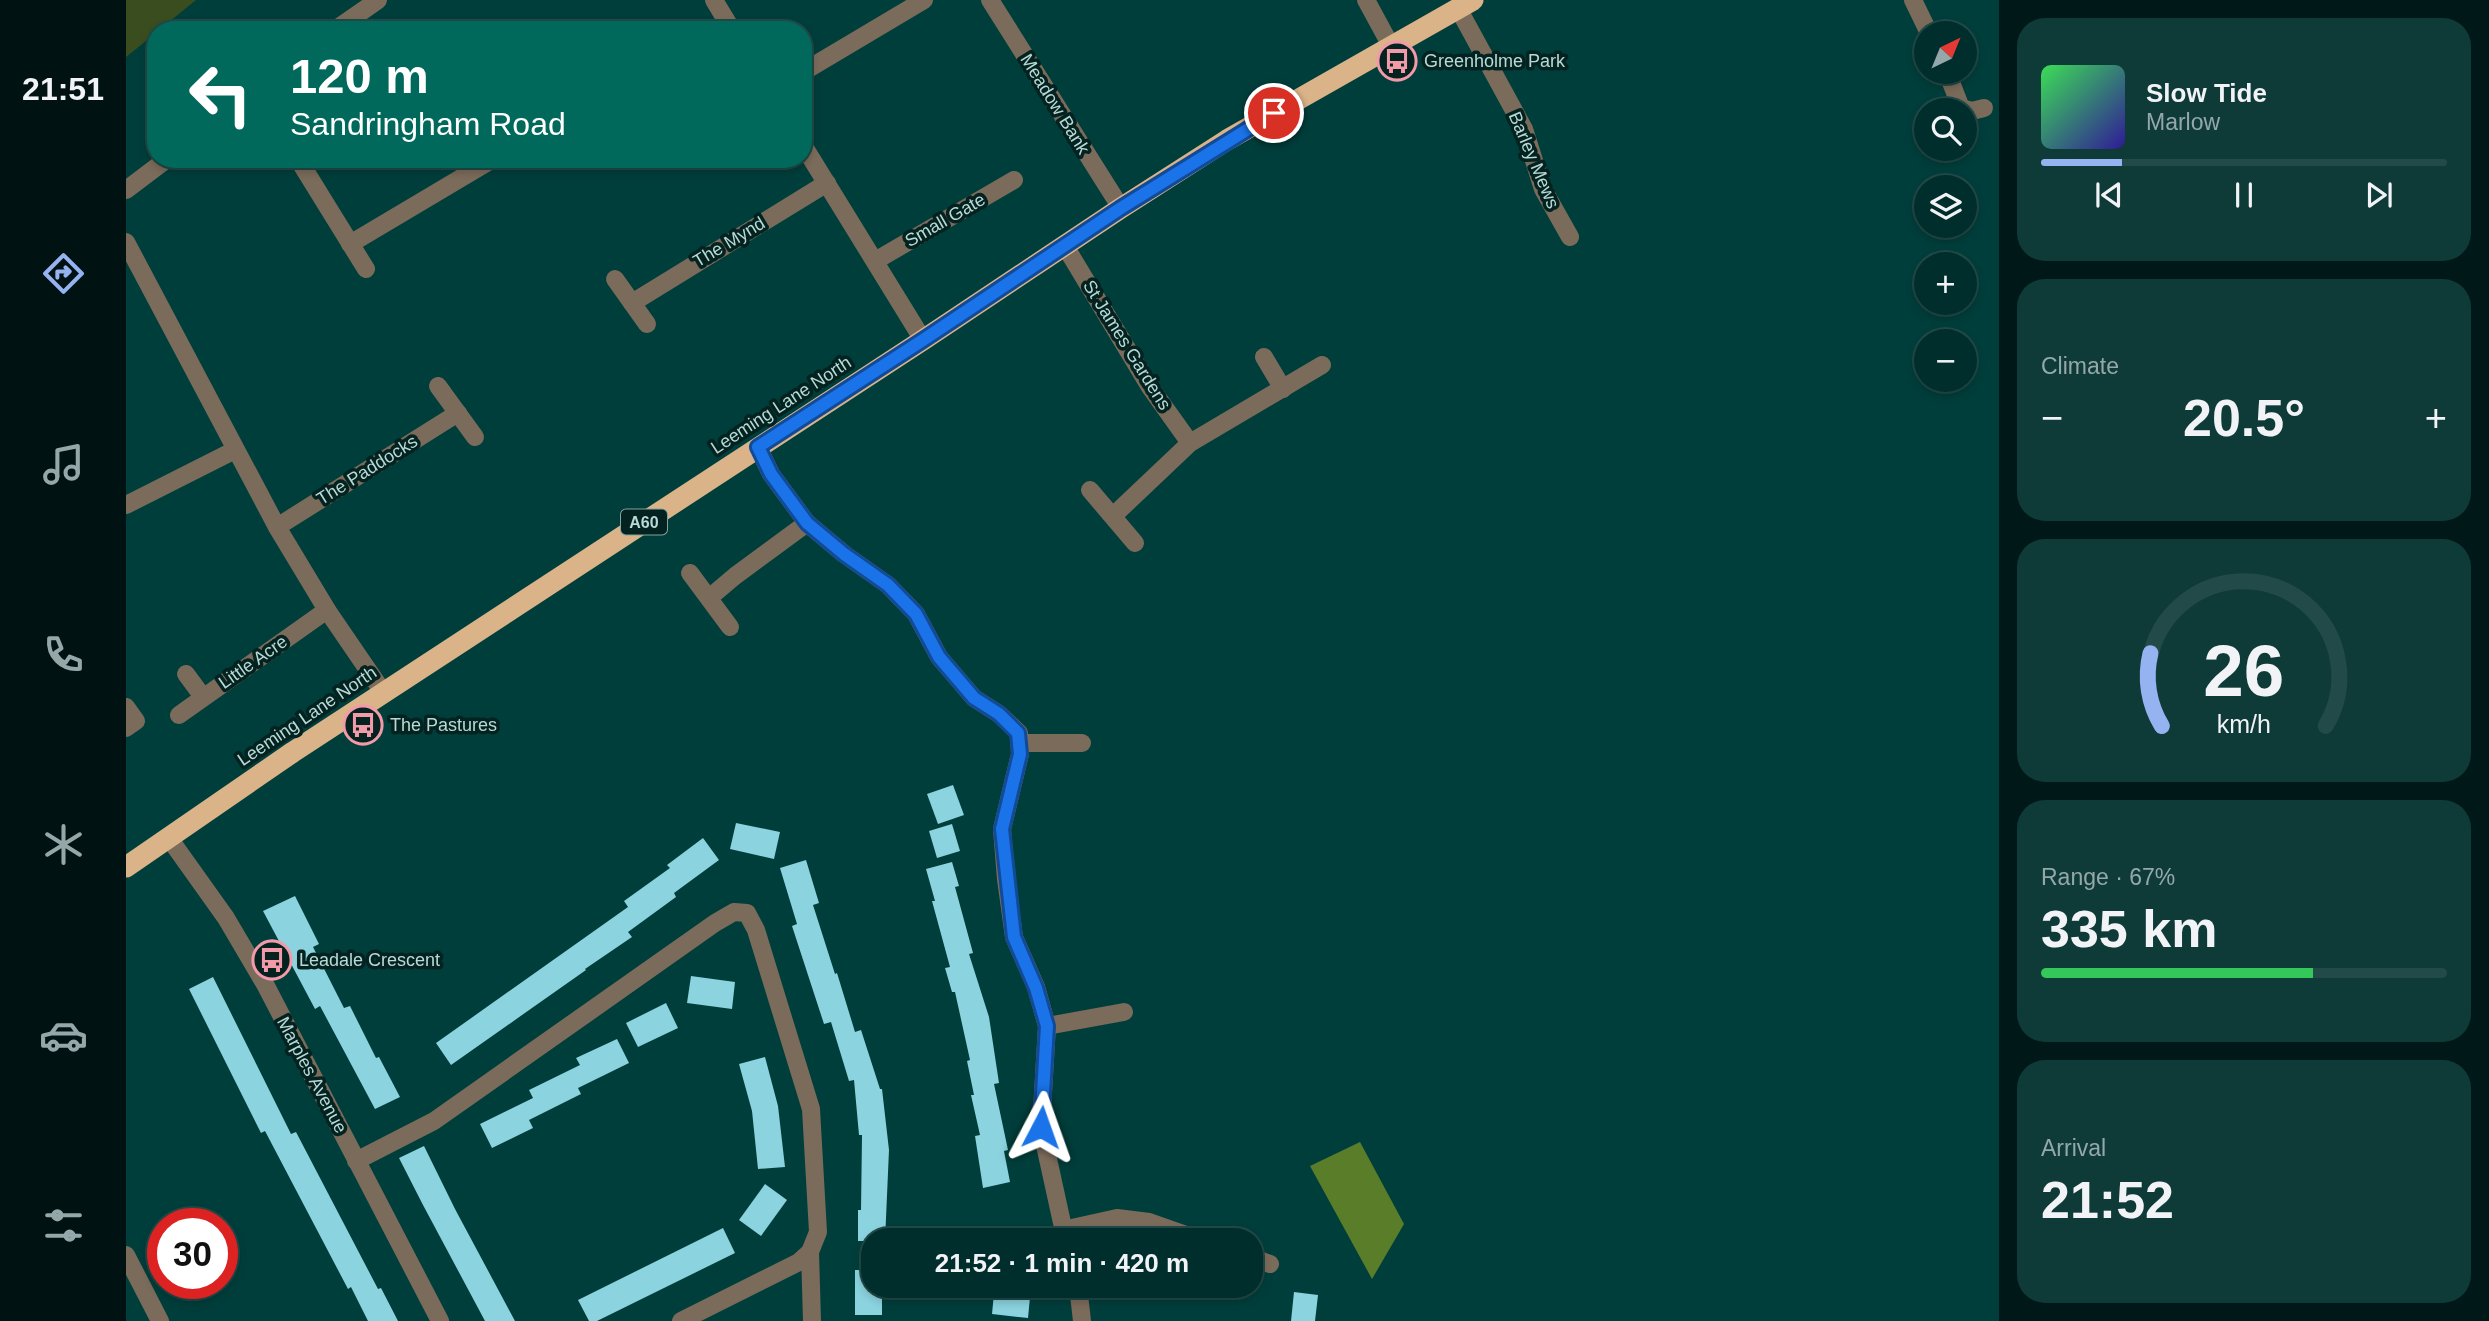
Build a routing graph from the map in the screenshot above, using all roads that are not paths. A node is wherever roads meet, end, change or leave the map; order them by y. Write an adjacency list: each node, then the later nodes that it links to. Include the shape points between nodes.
1 (378, 0): 9 (street)
2 (714, 0): 10 (street)
3 (925, 0): 8 (street)
4 (990, 0): 23 (street, Meadow Bank)
5 (1366, 0): 12 (street)
6 (1913, 0): 11 (street)
7 (1466, 4): 12 (highway, Leeming Lane North / A60); 24 (street, Barley Mews, via 1524,129 1543,189)
8 (900, 6): 13 (street)
9 (348, 21)
10 (727, 21)
11 (1923, 21)
12 (1391, 46): 23 (highway, Leeming Lane North / A60, via 1227,140)
13 (812, 66)
14 (1952, 84): 15 (street, via 1961,108)
15 (1983, 108)
16 (812, 159): 21 (street)
17 (155, 168): 22 (street)
18 (304, 168): 26 (street)
19 (478, 168): 26 (street)
20 (1014, 180): 28 (street, Small Gate)
21 (827, 183): 28 (street); 31 (street, The Mynd)
22 (126, 190)
23 (1121, 208): 27 (highway, Leeming Lane North / A60)
24 (1570, 237)
25 (126, 242): 42 (street)
26 (350, 244): 29 (street)
27 (1065, 246): 33 (highway, Leeming Lane North / A60); 40 (street, St James Gardens, via 1150,387)
28 (875, 261): 33 (street)
29 (366, 270)
30 (615, 279): 31 (street)
31 (632, 303): 32 (street)
32 (647, 324)
33 (923, 340): 41 (highway, Leeming Lane North / A60)
34 (1264, 357): 37 (street)
35 (1322, 365): 37 (street)
36 (438, 386): 38 (street)
37 (1283, 388): 40 (street)
38 (458, 413): 39 (street); 47 (street, The Paddocks)
39 (475, 437)
40 (1190, 443): 45 (street)
41 (758, 447): 46 (street, via 771,474); 54 (highway, Leeming Lane North / A60)
42 (235, 450): 44 (street); 47 (street)
43 (1090, 490): 45 (street)
44 (126, 505)
45 (1113, 516): 48 (street)
46 (807, 523): 50 (street); 59 (street, via 888,585 916,614 939,657 974,698 1018,733)
47 (277, 527): 51 (street)
48 (1135, 543)
49 (691, 573): 50 (street)
50 (709, 598): 52 (street)
51 (327, 610): 54 (street); 55 (street, Little Acre)
52 (730, 627)
53 (186, 674): 55 (street)
54 (383, 692): 61 (highway, Leeming Lane North / A60)
55 (203, 698): 57 (street, Little Acre)
56 (126, 707): 58 (street, via 136,720)
57 (179, 715)
58 (126, 728)
59 (1019, 743): 60 (street); 64 (street, via 1002,829 1006,879 1014,937)
60 (1082, 743)
61 (169, 838): 62 (highway, Leeming Lane North / A60); 65 (street, Marples Avenue, via 226,918 266,986)
62 (126, 867)
63 (1124, 1012): 64 (street)
64 (1047, 1026): 66 (street, via 1041,1127)
65 (356, 1161): 69 (street, via 433,1121 715,923 734,912 747,913 811,1108 818,1232); 75 (street, Marples Avenue)
66 (1063, 1228)
67 (1086, 1228): 68 (street, via 1117,1218)
68 (1166, 1228)
69 (810, 1252): 76 (street, via 799,1262); 77 (street)
70 (126, 1255): 74 (street)
71 (1263, 1261): 72 (street)
72 (1270, 1264)
73 (1081, 1298): 78 (street)
74 (160, 1321)
75 (440, 1321)
76 (681, 1321)
77 (812, 1321)
78 (1082, 1321)

